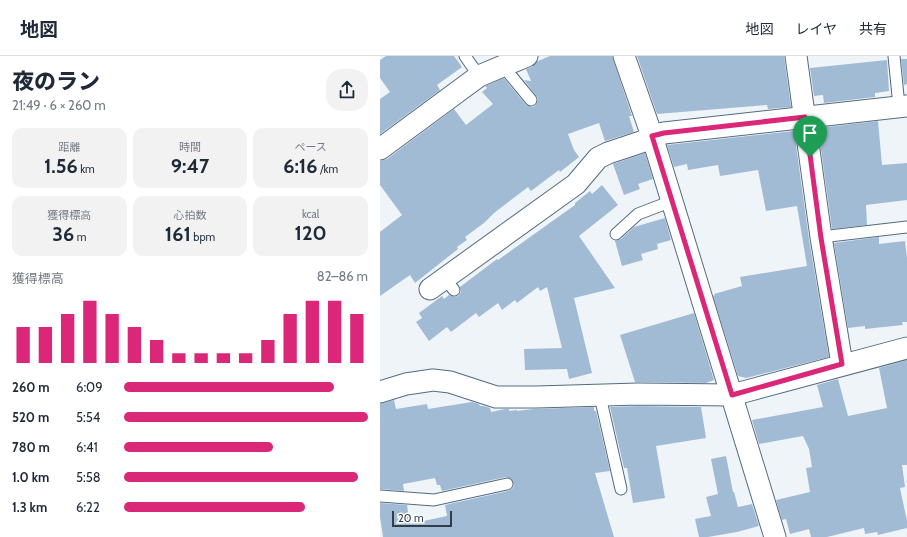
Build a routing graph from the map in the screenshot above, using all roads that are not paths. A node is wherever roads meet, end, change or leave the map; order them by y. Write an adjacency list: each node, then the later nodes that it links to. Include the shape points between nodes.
1 (465, 56): 7 (lane)
2 (527, 56): 6 (street)
3 (624, 56): 11 (street)
4 (796, 56): 10 (street)
5 (894, 56): 9 (lane)
6 (503, 66): 7 (street); 8 (lane)
7 (479, 76): 12 (street)
8 (531, 100)
9 (903, 106): 10 (street)
10 (805, 117): 11 (street); 16 (street)
11 (652, 136): 13 (street); 17 (street, via 641,142 597,154 576,184 518,218)
12 (380, 149)
13 (672, 201): 15 (lane, via 638,214); 21 (street)
14 (907, 227): 16 (lane)
15 (616, 234)
16 (821, 238): 19 (street)
17 (443, 286)
18 (907, 348): 19 (street)
19 (842, 364): 21 (street)
20 (380, 392): 22 (street, via 406,384 433,380 450,382 496,397)
21 (732, 395): 22 (street); 26 (street)
22 (600, 396): 24 (lane)
23 (507, 484): 25 (lane, via 435,504)
24 (621, 489)
25 (380, 496)
26 (775, 537)

